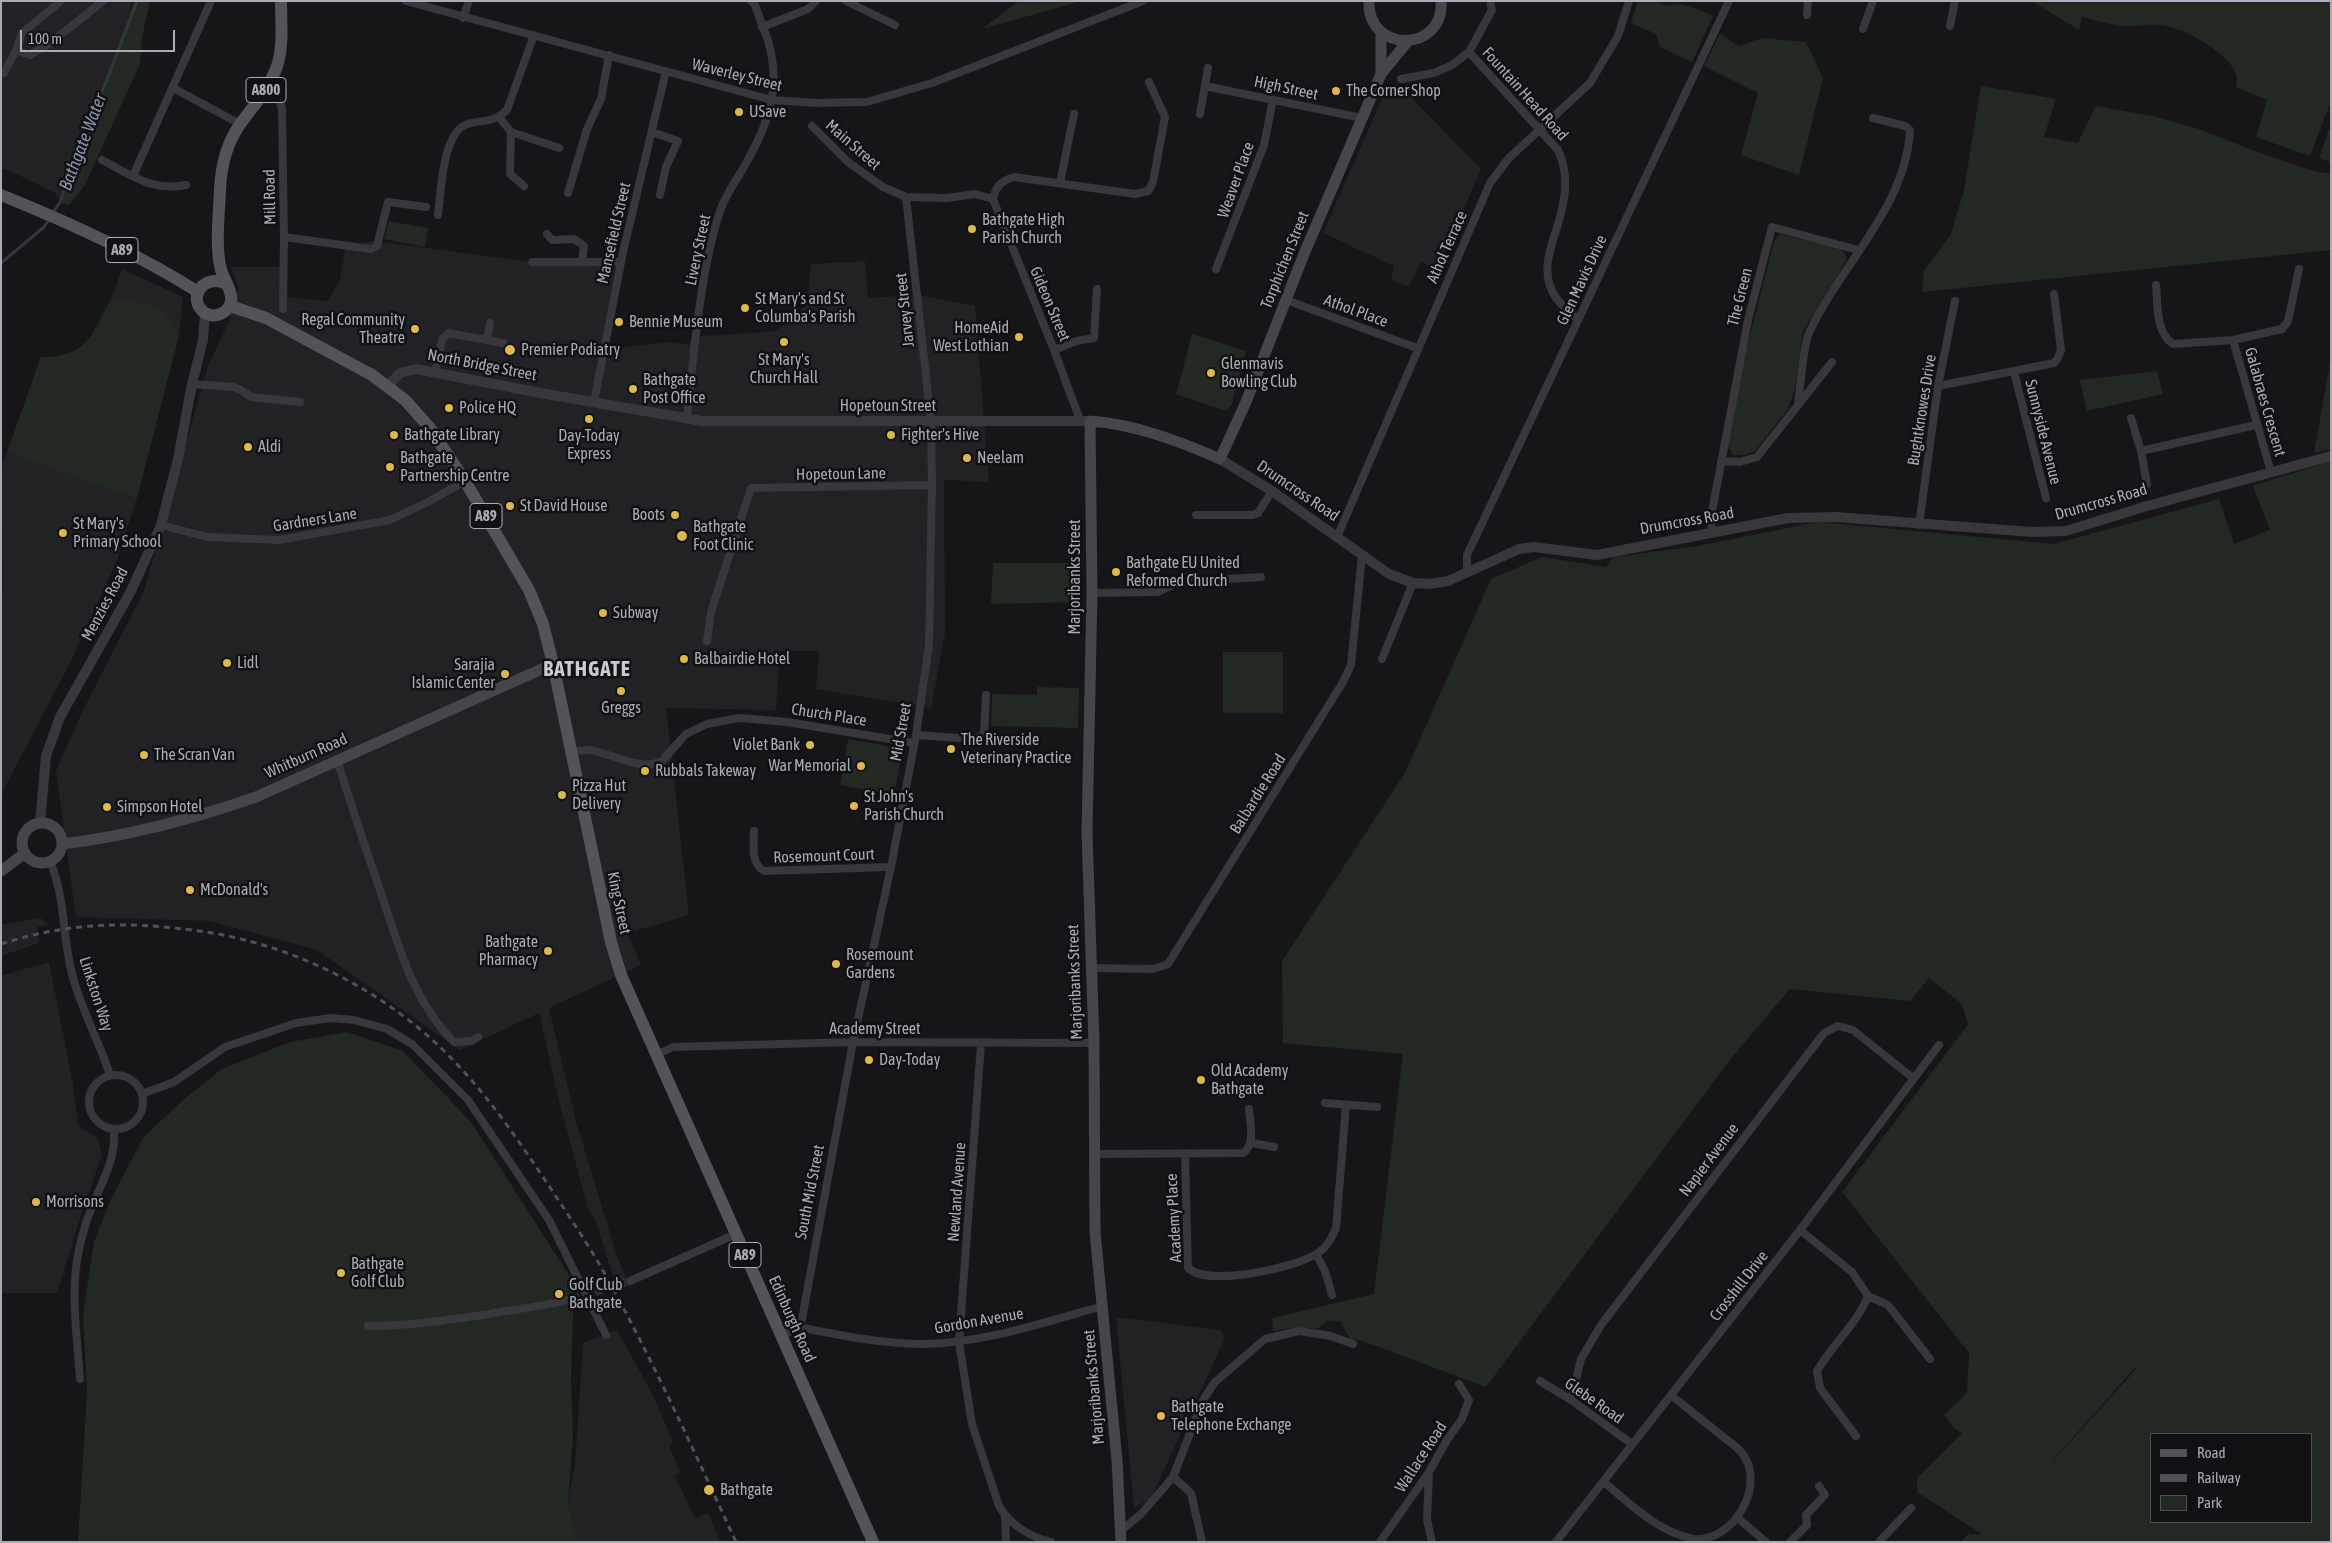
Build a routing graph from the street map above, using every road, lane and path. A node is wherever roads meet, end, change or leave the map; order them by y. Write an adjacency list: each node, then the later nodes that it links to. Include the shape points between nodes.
1 (61, 1): 28 (street, via 22,33)
2 (103, 1): 28 (street, via 30,55)
3 (211, 1): 38 (street)
4 (281, 1): 39 (main road, A800, via 277,67)
5 (406, 1): 20 (street, Waverley Street)
6 (469, 1): 20 (street)
7 (751, 1): 23 (street, Livery Street)
8 (816, 1): 23 (street, via 808,9)
9 (846, 1): 21 (street)
10 (1143, 1): 40 (street, Waverley Street, via 932,83 867,102)
11 (1441, 1): 27 (main road, via 1438,21 1429,33)
12 (1490, 1): 29 (street, Fountain Head Road, via 1492,10)
13 (1629, 1): 49 (street, Athol Terrace, via 1618,36 1590,83)
14 (1729, 1): 84 (street, Glen Mavis Drive)
15 (1808, 1): 19 (street)
16 (1873, 1): 24 (street)
17 (1955, 1): 22 (street)
18 (1367, 4): 25 (main road, via 1375,25)
19 (1807, 15)
20 (463, 18): 26 (street, Waverley Street)
21 (895, 25)
22 (1950, 26)
23 (762, 27): 40 (street, Livery Street, via 773,75)
24 (1863, 29)
25 (1382, 33): 27 (main road, via 1394,40); 34 (main road, Torphichen Street)
26 (534, 35): 30 (street, Waverley Street); 44 (street, via 507,110)
27 (1408, 41): 34 (main road, Torphichen Street)
28 (16, 50): 33 (street)
29 (1469, 52): 35 (street, Fountain Head Road, via 1434,73); 49 (street, Fountain Head Road)
30 (609, 55): 32 (street, Waverley Street); 58 (street, via 601,99 587,129)
31 (1208, 68): 37 (street)
32 (666, 71): 40 (street, Waverley Street); 51 (street, Mansefield Street)
33 (4, 73)
34 (1381, 74): 45 (main road, Torphichen Street)
35 (1401, 78)
36 (1149, 82): 55 (street, via 1165,117 1153,182 1148,191 1135,194)
37 (1205, 86): 41 (street, High Street); 43 (street)
38 (173, 88): 47 (street); 54 (street)
39 (265, 92): 47 (main road, A800); 66 (street, Mill Road, via 279,100 282,108)
40 (772, 100): 101 (street, Livery Street, via 770,113 720,210 701,302)
41 (1273, 100): 45 (street, High Street); 72 (street, Weaver Place, via 1264,145)
42 (1074, 114): 55 (street)
43 (1200, 114)
44 (499, 117): 50 (street); 64 (street, via 465,126 456,133 446,156)
45 (1362, 118): 79 (main road, Torphichen Street)
46 (1873, 118): 68 (street, via 1905,126 1910,130 1910,144 1894,195)
47 (240, 124): 67 (main road, A800, via 229,144 222,168)
48 (812, 126): 61 (street, Main Street, via 848,162 883,187)
49 (1540, 129): 84 (street, Fountain Head Road, via 1558,150 1565,165 1566,179 1562,210 1549,252 1548,275 1556,298); 90 (street, Athol Terrace, via 1509,158 1490,183)
50 (511, 132): 52 (street); 57 (street, via 510,174)
51 (652, 132): 60 (street, via 678,141 666,166); 71 (street, Mansefield Street)
52 (558, 148)
53 (102, 160): 54 (street)
54 (133, 176): 56 (street, via 149,184 169,188)
55 (1060, 184): 62 (street, via 1014,177 1003,180 995,188)
56 (186, 185)
57 (524, 186)
58 (568, 193)
59 (1, 195): 74 (main road, A89, via 178,279)
60 (660, 196)
61 (906, 197): 62 (street, Main Street, via 947,198 975,194); 104 (street, Jarvey Street)
62 (992, 200): 91 (street, Gideon Street)
63 (426, 208): 66 (street, via 388,202 377,246 371,249)
64 (438, 215)
65 (547, 234): 70 (street, via 552,240 574,240 584,246)
66 (284, 236): 81 (street, Mill Road)
67 (220, 246): 74 (main road, A800); 78 (main road, A800, via 221,267)
68 (1858, 250): 100 (street, via 1808,334); 109 (street, The Green, via 1772,227 1748,320)
69 (532, 262): 70 (street)
70 (582, 262): 71 (street)
71 (621, 262): 99 (street, Mansefield Street)
72 (1216, 268)
73 (2299, 270): 88 (street, Galabraes Crescent, via 2288,321 2282,328)
74 (204, 285): 78 (main road, A89, via 220,281); 82 (main road, via 198,303)
75 (2156, 285): 88 (street, Galabraes Crescent, via 2160,328 2172,344)
76 (1097, 289): 91 (street, via 1094,338)
77 (2054, 294): 94 (street, Sunnyside Avenue, via 2061,350 2058,358 2054,363)
78 (229, 295): 83 (main road); 96 (main road, A89)
79 (1286, 300): 90 (street, Athol Place); 108 (main road, Torphichen Street)
80 (1955, 301): 97 (street, Bughtknowes Drive)
81 (283, 309)
82 (205, 313): 83 (main road); 86 (street, Menzies Road)
83 (219, 315): 86 (street, Menzies Road)
84 (1578, 320): 122 (street, Glen Mavis Drive, via 1467,555)
85 (490, 323): 87 (street)
86 (204, 337): 95 (street, Menzies Road)
87 (487, 339): 89 (street); 93 (street, via 453,334 444,336)
88 (2233, 340): 105 (street, Galabraes Crescent)
89 (503, 343)
90 (1417, 348): 120 (street, Athol Terrace)
91 (1054, 350): 103 (street, Gideon Street)
92 (1832, 362): 100 (street)
93 (435, 372): 96 (street, North Bridge Street, via 408,370 400,373); 99 (street, North Bridge Street)
94 (2014, 372): 97 (street, Sunnyside Avenue); 115 (street, Sunnyside Avenue)
95 (192, 384): 98 (street, via 233,387 251,397); 117 (street, Menzies Road, via 178,459)
96 (388, 386): 111 (main road, A89, via 430,428)
97 (1938, 386): 118 (street, Bughtknowes Drive)
98 (300, 402)
99 (594, 402): 101 (street, North Bridge Street)
100 (1798, 405): 109 (street, via 1757,457 1740,462)
101 (687, 417): 104 (street, Hopetoun Street, via 702,421)
102 (2131, 418): 106 (street)
103 (1085, 420): 104 (street, Hopetoun Street); 108 (main road, Drumcross Road, via 1144,432); 125 (main road, Marjoribanks Street)
104 (931, 421): 113 (street, Mid Street)
105 (2256, 425): 106 (street); 110 (street, Galabraes Crescent)
106 (2141, 452): 112 (street)
107 (2331, 456): 110 (street, Drumcross Road)
108 (1220, 459): 114 (street, Drumcross Road)
109 (1721, 461): 119 (street, The Green, via 1711,517)
110 (2270, 472): 118 (street, Drumcross Road, via 2066,531)
111 (465, 481): 117 (street, Gardners Lane, via 390,520 279,540 209,538); 128 (main road, A89, via 529,590 543,624)
112 (2147, 484)
113 (932, 485): 126 (street, Hopetoun Lane, via 752,488 710,612); 130 (street, Mid Street, via 929,645)
114 (1272, 491): 116 (street, via 1258,513 1252,515); 120 (street, Drumcross Road)
115 (2046, 498)
116 (1196, 515)
117 (161, 524): 133 (street, Menzies Road, via 131,591 60,717 46,756)
118 (1919, 525): 119 (street, Drumcross Road, via 1817,516 1788,518)
119 (1712, 534): 122 (street, Drumcross Road, via 1597,555 1534,547 1519,549)
120 (1337, 537): 121 (street, Drumcross Road)
121 (1362, 555): 124 (street, Drumcross Road, via 1389,574); 140 (street, Balbardie Road, via 1351,665 1343,682 1168,964 1153,969)
122 (1466, 572): 124 (street, Drumcross Road, via 1448,581)
123 (1261, 578): 125 (street, via 1179,582 1158,592)
124 (1414, 583): 127 (street)
125 (1092, 593): 140 (main road, Marjoribanks Street, via 1087,832)
126 (708, 641)
127 (1382, 659)
128 (553, 664): 131 (main road, A89); 132 (main road, Whitburn Road)
129 (986, 696): 130 (street, Church Place, via 984,735 973,739)
130 (915, 739): 131 (street, Church Place, via 739,718 707,724 686,734 661,762 648,765 634,764 592,750); 138 (street, Mid Street)
131 (570, 751): 146 (main road, King Street / A89, via 610,942 626,987)
132 (337, 760): 135 (main road, Whitburn Road, via 256,796 208,813 133,833); 141 (street, via 397,943 424,1006 436,1025 454,1042 472,1041)
133 (40, 823): 135 (main road, via 53,826); 136 (main road, via 24,834)
134 (754, 831): 138 (street, Rosemount Court, via 758,840 754,861 764,871)
135 (62, 844): 137 (main road)
136 (25, 853): 137 (main road, via 39,862); 139 (main road)
137 (50, 861): 147 (street, Linkston Way, via 62,899 72,975)
138 (890, 867): 142 (street, Mid Street)
139 (1, 871)
140 (1090, 968): 143 (main road, Marjoribanks Street)
141 (478, 1037)
142 (853, 1042): 144 (street, Academy Street); 146 (street, Academy Street, via 673,1047); 168 (street, South Mid Street)
143 (1094, 1043): 144 (street, Academy Street); 157 (main road, Marjoribanks Street)
144 (981, 1044): 171 (street, Newland Avenue)
145 (1939, 1045): 148 (street, Crosshill Drive)
146 (658, 1054): 160 (main road, Edinburgh Road / A89)
147 (110, 1075): 149 (street, via 133,1081); 154 (street, via 91,1091 89,1106 98,1122)
148 (1913, 1078): 159 (street, Crosshill Drive); 178 (street, Napier Avenue, via 1852,1030 1838,1026 1824,1033 1601,1325 1581,1359)
149 (142, 1094): 154 (street, via 142,1112 137,1119 123,1129); 169 (street, via 174,1082 225,1047 296,1024 331,1018 354,1020 387,1030 412,1044 468,1100 550,1220)
150 (1325, 1103): 151 (street)
151 (1346, 1105): 152 (street); 161 (street, Academy Place, via 1336,1228 1332,1238)
152 (1377, 1107)
153 (1249, 1109): 155 (street)
154 (114, 1130): 174 (street, via 111,1166 86,1222 76,1273)
155 (1252, 1143): 156 (street); 158 (street, Academy Place, via 1243,1153)
156 (1274, 1147)
157 (1093, 1154): 158 (street, Academy Place); 166 (main road, Marjoribanks Street, via 1095,1232)
158 (1185, 1155): 161 (street, Academy Place, via 1187,1262 1193,1272 1251,1275)
159 (1800, 1230): 164 (street, via 1852,1272); 177 (street, Crosshill Drive)
160 (736, 1234): 162 (street); 170 (main road, Edinburgh Road / A89)
161 (1316, 1254): 163 (street)
162 (630, 1281)
163 (1332, 1296)
164 (1868, 1296): 173 (street, via 1888,1305); 179 (street, via 1863,1309 1817,1371 1820,1388)
165 (572, 1298): 167 (street, via 454,1319 399,1326)
166 (1103, 1306): 171 (street, Gordon Avenue); 188 (main road, Marjoribanks Street)
167 (368, 1326)
168 (798, 1328): 170 (street); 171 (street, Gordon Avenue, via 890,1342)
169 (606, 1335)
170 (782, 1336): 190 (main road, Edinburgh Road / A89)
171 (959, 1342): 186 (street, Newland Avenue, via 972,1424)
172 (1353, 1344): 182 (street, via 1331,1336 1299,1331 1265,1339 1215,1382 1203,1400)
173 (1930, 1359)
174 (80, 1379)
175 (1540, 1381): 178 (street, Glebe Road)
176 (1459, 1384): 181 (street, Wallace Road, via 1469,1400 1462,1419)
177 (1671, 1395): 180 (street, Crosshill Drive); 187 (street, via 1743,1453 1751,1473 1750,1496)
178 (1571, 1400): 180 (street, Glebe Road)
179 (1856, 1436)
180 (1632, 1444): 183 (street, Crosshill Drive)
181 (1429, 1472): 194 (street, Wallace Road); 195 (street, via 1427,1520)
182 (1173, 1477): 188 (street, via 1141,1514); 193 (street, via 1191,1493)
183 (1604, 1482): 187 (street, via 1643,1516 1695,1540 1717,1536); 196 (street, Crosshill Drive)
184 (1819, 1486): 198 (street, via 1825,1495 1806,1515 1807,1525)
185 (1911, 1508): 199 (street)
186 (1006, 1517): 189 (street); 191 (street, via 1022,1530)
187 (1739, 1519): 197 (street)
188 (1122, 1530): 192 (main road, Marjoribanks Street)
189 (1007, 1541)
190 (873, 1542)
191 (1051, 1542)
192 (1122, 1542)
193 (1202, 1542)
194 (1380, 1542)
195 (1432, 1542)
196 (1556, 1542)
197 (1766, 1542)
198 (1790, 1542)
199 (1879, 1542)

